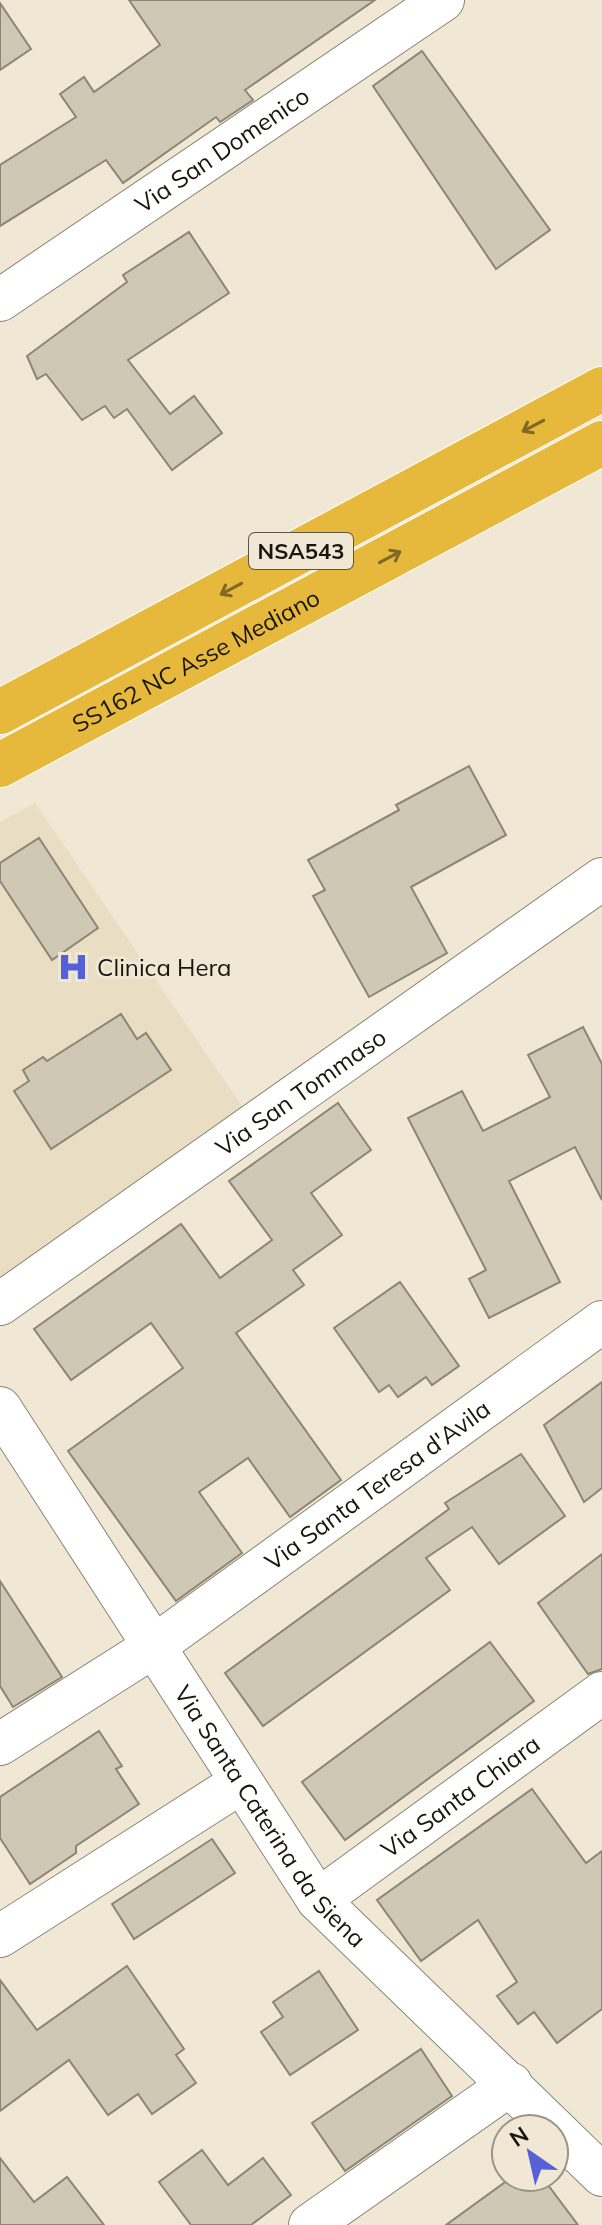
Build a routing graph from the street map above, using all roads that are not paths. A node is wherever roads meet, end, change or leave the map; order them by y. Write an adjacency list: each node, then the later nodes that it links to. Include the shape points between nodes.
1 (443, 0): 2 (street, Via San Domenico)
2 (0, 300)
3 (602, 389): 5 (highway, NSA543, one-way to 5)
4 (602, 443): 6 (highway, SS162 NC Asse Mediano, one-way to 4)
5 (0, 712)
6 (0, 765)
7 (602, 879): 8 (street, Via San Tommaso)
8 (0, 1304)
9 (602, 1322): 11 (street, Via Santa Teresa d'Avila)
10 (0, 1408): 11 (street, Via Santa Caterina da Siena)
11 (153, 1647): 13 (street, Via Santa Teresa d'Avila); 14 (street, Via Santa Caterina da Siena)
12 (602, 1693): 15 (street, Via Santa Chiara)
13 (0, 1744)
14 (240, 1783): 15 (street, Via Santa Caterina da Siena); 16 (street)
15 (318, 1900): 17 (street, Via Santa Caterina da Siena)
16 (0, 1936)
17 (511, 2084): 18 (street, Via Santa Caterina da Siena); 19 (street)
18 (602, 2175)
19 (310, 2225)

